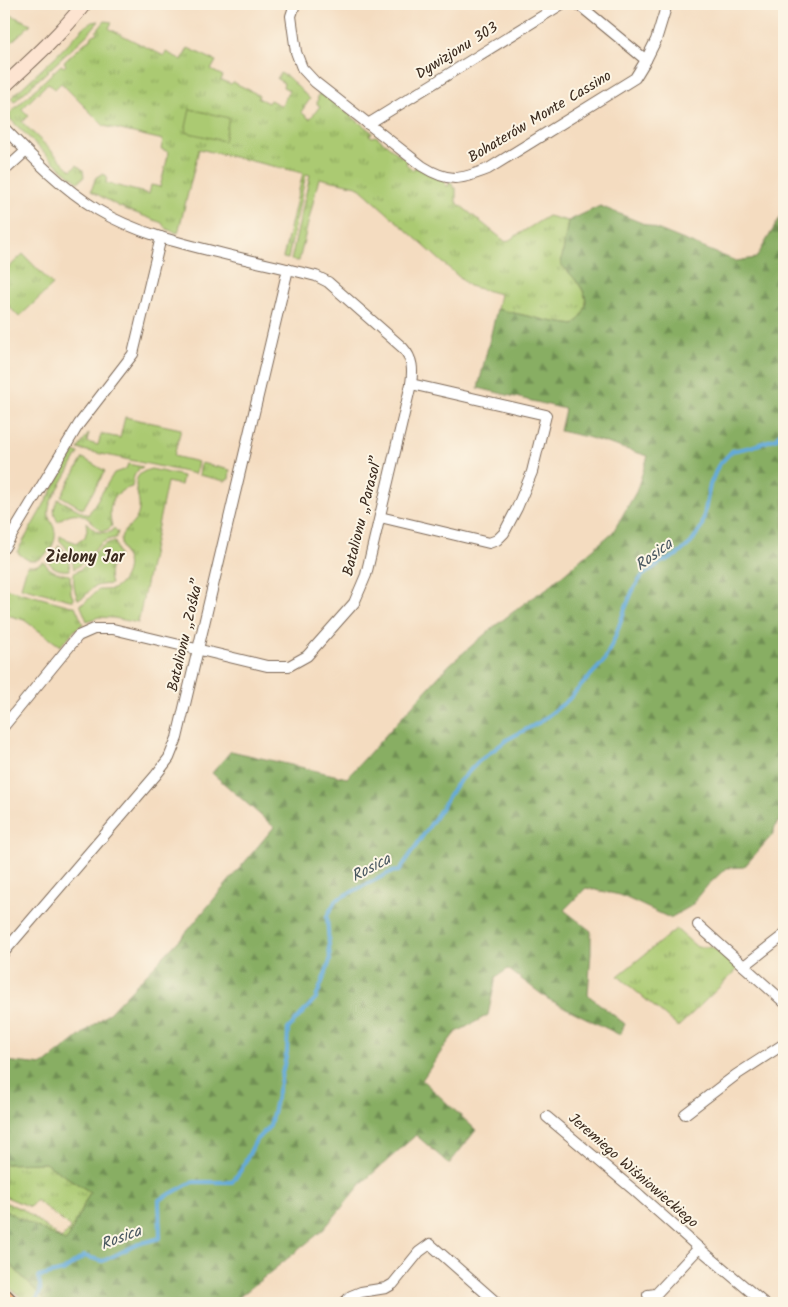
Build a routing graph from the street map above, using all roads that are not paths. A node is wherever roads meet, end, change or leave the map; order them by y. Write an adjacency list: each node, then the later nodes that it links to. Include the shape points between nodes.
1 (84, 4): 7 (street, via 51,42)
2 (295, 4): 8 (street, Bohaterów Monte Cassino, via 291,16 293,38 302,68)
3 (562, 4): 8 (street, Dywizjonu 303)
4 (578, 4): 6 (street)
5 (667, 4): 6 (street, Bohaterów Monte Cassino)
6 (646, 60): 8 (street, Bohaterów Monte Cassino, via 634,78 622,87 488,169 464,178 448,178 430,171)
7 (4, 86)
8 (368, 124)
9 (4, 128): 10 (street, Batalionu „Parasol”)
10 (26, 151): 11 (street); 12 (street, Batalionu „Parasol”, via 59,182 92,206)
11 (4, 171)
12 (161, 237): 13 (street, Batalionu „Parasol”); 16 (street, via 134,354 78,424)
13 (288, 269): 14 (street, Batalionu „Parasol”, via 328,282 403,348 412,363); 17 (street, Batalionu „Zośka”)
14 (411, 384): 15 (street, Batalionu „Parasol”); 15 (street, via 546,416 532,472 504,533 496,540 489,543)
15 (380, 517): 17 (street, Batalionu „Parasol”, via 366,575 354,603 307,656 289,666 267,666)
16 (4, 548)
17 (197, 650): 18 (street, Batalionu „Parasol”, via 113,628 94,629 78,636); 21 (street, Batalionu „Zośka”, via 177,738 169,758)
18 (4, 726)
19 (698, 925): 22 (street)
20 (784, 935): 22 (street)
21 (4, 952)
22 (744, 966): 23 (street)
23 (784, 1002)
24 (784, 1044): 25 (street)
25 (685, 1114)
26 (547, 1118): 27 (street, Jeremiego Wiśniowieckiego)
27 (699, 1248): 28 (street, Jeremiego Wiśniowieckiego, via 656,1294); 33 (street, Jeremiego Wiśniowieckiego)
28 (648, 1295)
29 (4, 1298): 30 (main road)
30 (10, 1303)
31 (344, 1303): 32 (street, via 361,1292 393,1284 419,1252 430,1244)
32 (498, 1303)
33 (764, 1303)

